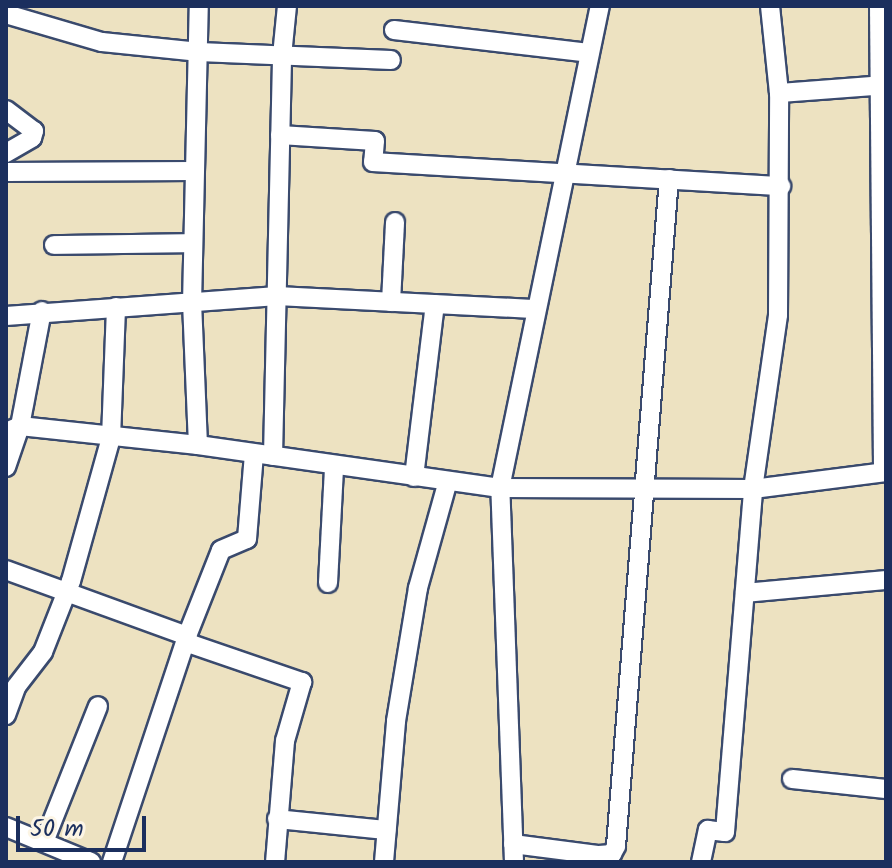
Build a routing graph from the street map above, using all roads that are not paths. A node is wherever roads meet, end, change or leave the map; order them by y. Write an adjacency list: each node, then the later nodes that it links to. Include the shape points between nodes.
1 (199, 6): 8 (street)
2 (287, 6): 10 (street)
3 (600, 6): 9 (street)
4 (770, 6): 13 (street)
5 (879, 6): 12 (street)
6 (6, 14): 8 (street, via 102,42)
7 (394, 30): 9 (street)
8 (199, 52): 10 (street); 17 (street)
9 (589, 53): 19 (street)
10 (282, 56): 11 (street); 15 (street)
11 (391, 60)
12 (883, 85): 13 (street); 40 (street)
13 (779, 93): 21 (street)
14 (6, 110): 16 (street, via 34,131 32,138)
15 (280, 135): 19 (street, via 375,141 373,162); 25 (street)
16 (6, 153)
17 (194, 171): 18 (street); 23 (street)
18 (6, 172)
19 (563, 174): 20 (street); 30 (street)
20 (669, 179): 21 (street); 45 (street)
21 (781, 186): 44 (street, via 778,315)
22 (395, 222): 26 (street)
23 (192, 243): 24 (street); 27 (street)
24 (54, 245)
25 (277, 296): 26 (street); 27 (street); 37 (street)
26 (391, 302): 28 (street)
27 (192, 304): 29 (street); 35 (street)
28 (435, 304): 30 (street); 41 (street)
29 (116, 307): 31 (street); 34 (street)
30 (533, 309): 43 (street)
31 (42, 311): 32 (street); 33 (street)
32 (6, 316)
33 (13, 429): 34 (street); 38 (street)
34 (111, 438): 35 (street); 49 (street)
35 (198, 445): 36 (street)
36 (254, 454): 37 (street); 51 (street, via 247,539 221,550)
37 (273, 456): 39 (street)
38 (6, 467)
39 (334, 468): 41 (street); 48 (street)
40 (884, 472): 44 (street)
41 (414, 477): 42 (street)
42 (447, 484): 43 (street); 58 (street, via 418,588 396,721)
43 (500, 488): 45 (street); 60 (street)
44 (753, 489): 45 (street); 50 (street)
45 (644, 490): 60 (street, via 616,846 612,854 599,855)
46 (6, 570): 49 (street)
47 (886, 580): 50 (street)
48 (328, 583)
49 (68, 588): 51 (street); 53 (street, via 43,652 16,687)
50 (745, 593): 65 (street, via 725,832 708,830)
51 (186, 639): 56 (street, via 302,682 285,741); 62 (street)
52 (98, 706): 59 (street)
53 (6, 715)
54 (792, 779): 55 (street)
55 (886, 789)
56 (277, 819): 58 (street); 63 (street)
57 (6, 827): 59 (street)
58 (386, 830): 64 (street)
59 (44, 842): 61 (street)
60 (514, 853)
61 (91, 862)
62 (112, 862)
63 (275, 862)
64 (384, 862)
65 (701, 862)

